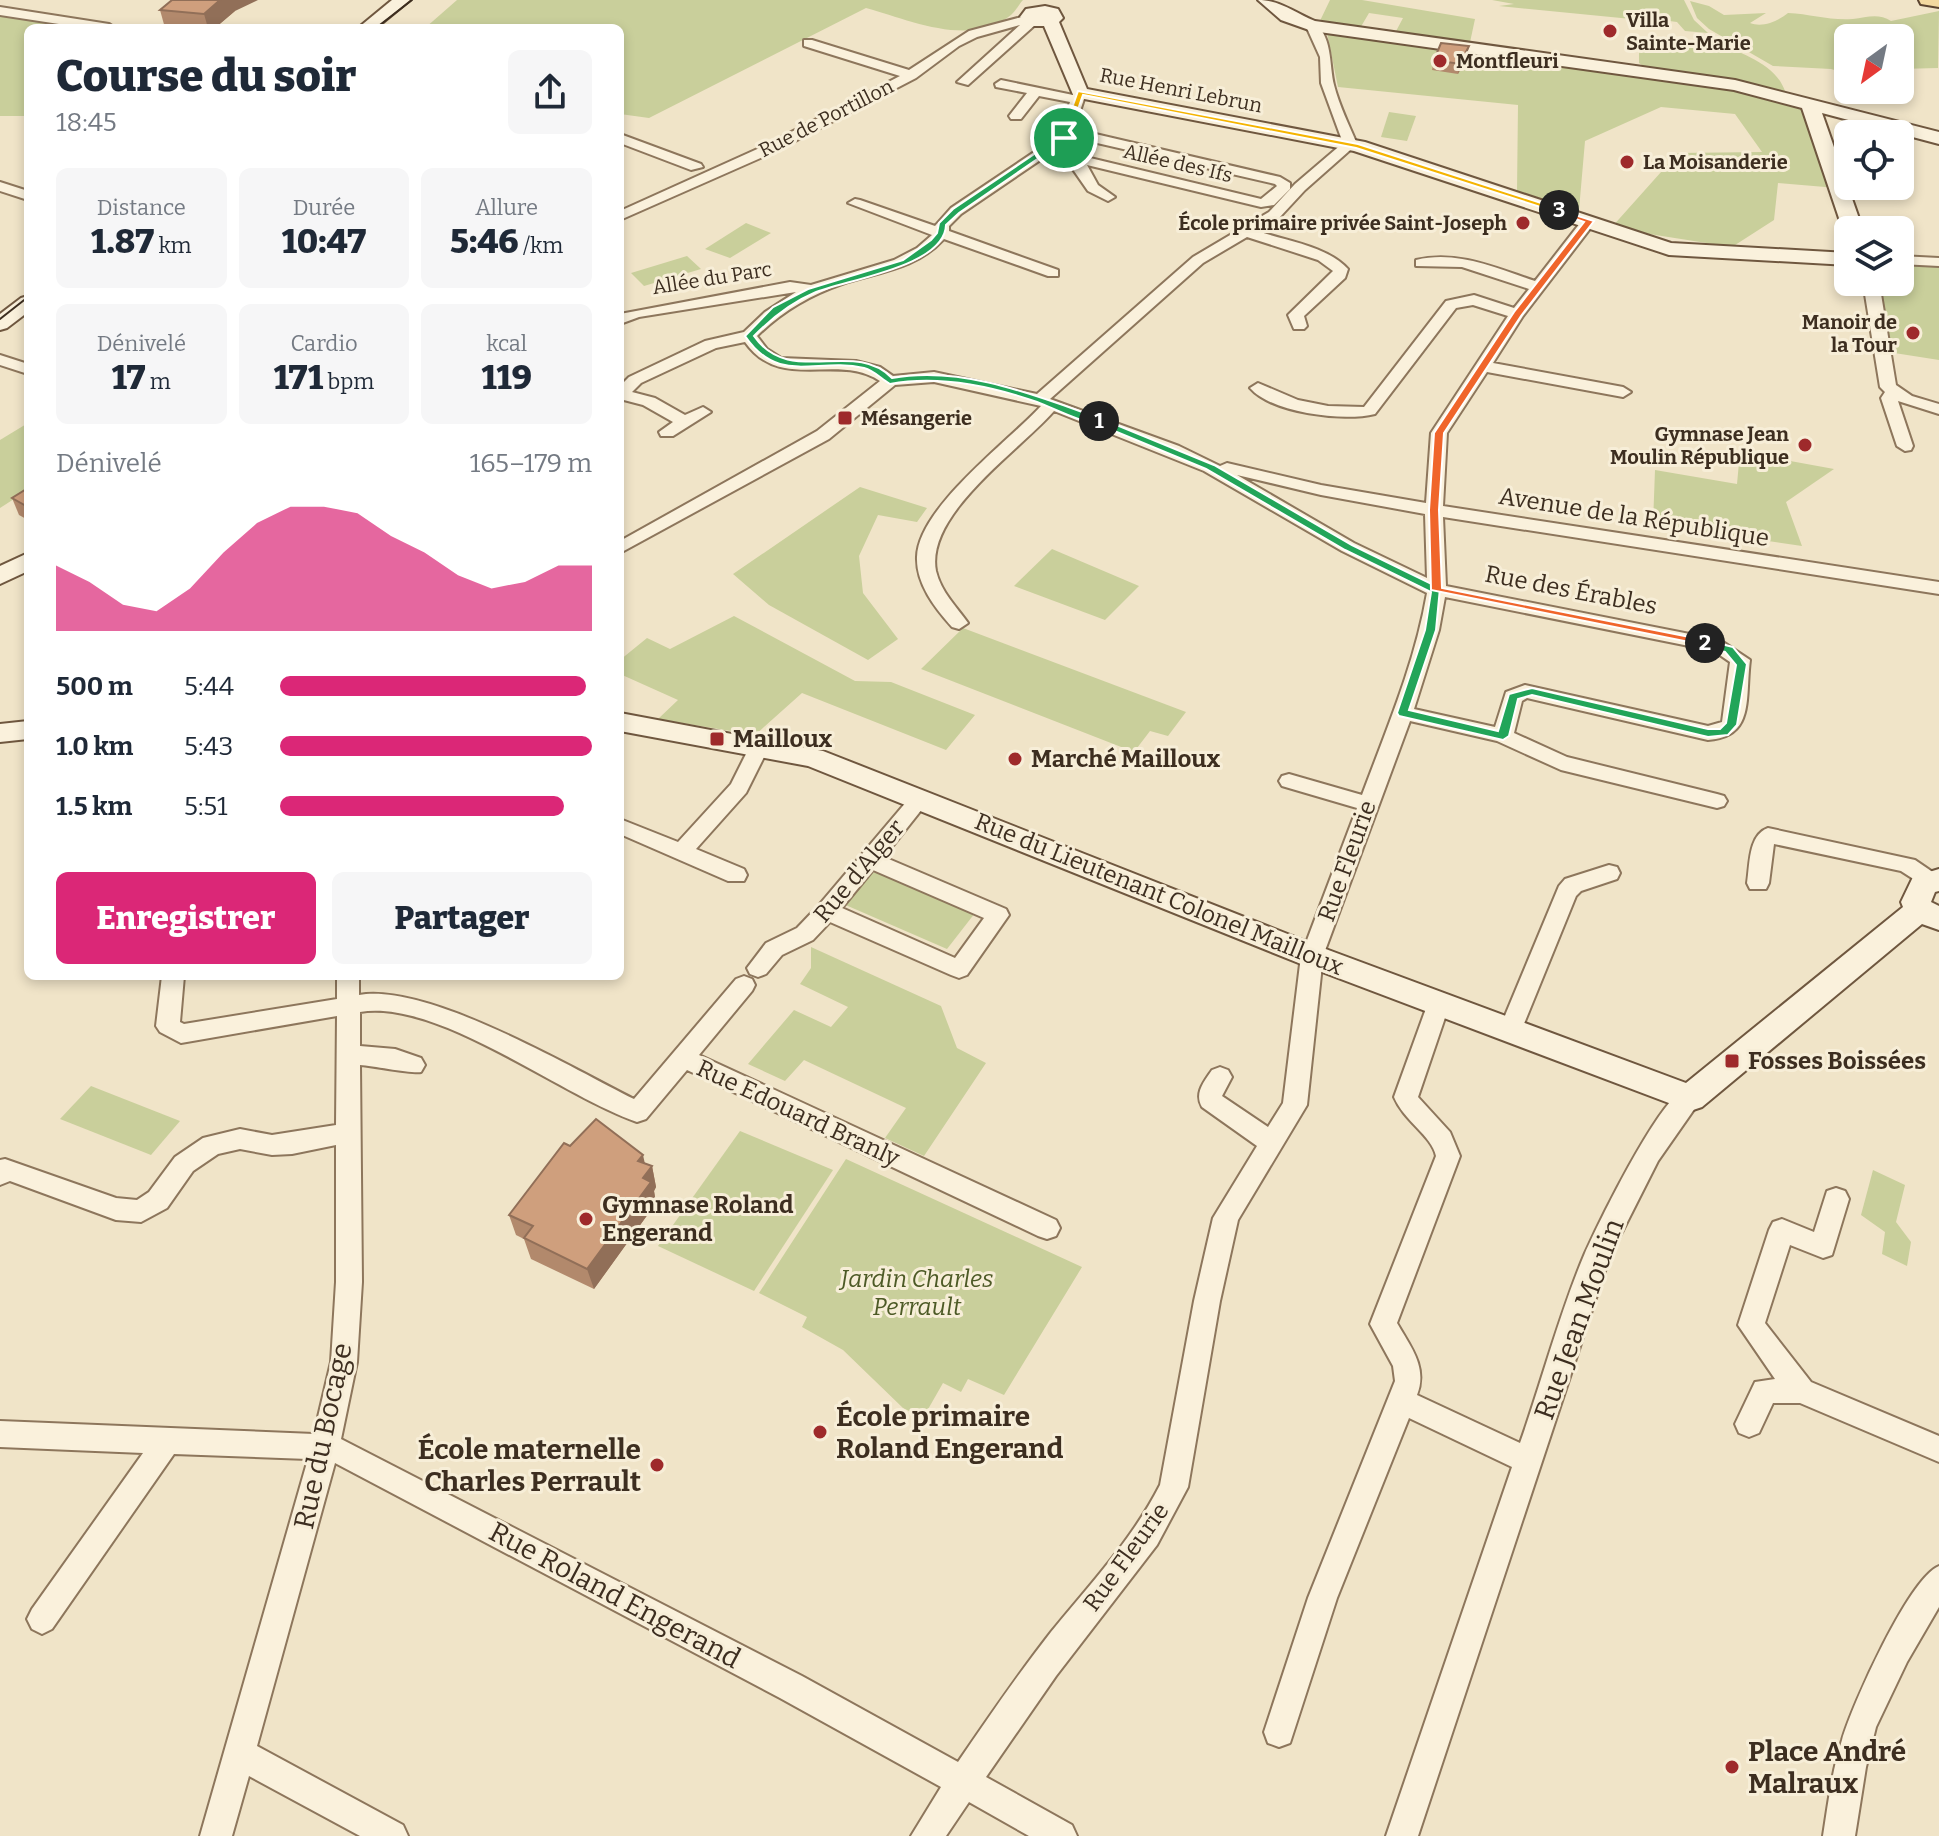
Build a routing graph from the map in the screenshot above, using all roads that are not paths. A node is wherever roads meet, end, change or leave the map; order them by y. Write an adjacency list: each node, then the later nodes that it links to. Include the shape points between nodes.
1 (402, 0): 10 (street)
2 (417, 0): 11 (street)
3 (1066, 0): 8 (street)
4 (1266, 0): 12 (street)
5 (1928, 0): 6 (main road)
6 (1939, 1)
7 (0, 11): 9 (street)
8 (1043, 14): 14 (street, Rue de Portillon, via 973,34); 15 (street); 18 (street, Rue Henri Lebrun, via 1081,88)
9 (83, 24)
10 (371, 24)
11 (386, 24)
12 (1312, 26): 19 (street, via 1735,85); 24 (street)
13 (808, 43): 14 (street)
14 (911, 75): 32 (street, Rue de Portillon, via 769,149)
15 (963, 82)
16 (1001, 84): 17 (street)
17 (1036, 91): 18 (street); 20 (street)
18 (1079, 96): 21 (street); 24 (street, Rue Henri Lebrun)
19 (1809, 102): 22 (street); 33 (street)
20 (1016, 116)
21 (1066, 135): 25 (street, via 1069,148); 25 (street, Allée des Ifs, via 1285,183 1269,202 1261,203); 36 (street, via 956,211 942,225)
22 (1939, 138)
23 (624, 140): 26 (street)
24 (1350, 144): 34 (street, Rue Henri Lebrun); 35 (street, via 1278,211)
25 (1081, 160): 29 (street, via 1084,178)
26 (696, 167)
27 (0, 186): 28 (street)
28 (22, 194): 30 (street)
29 (1108, 197)
30 (0, 199)
31 (855, 203): 36 (street)
32 (625, 211)
33 (1848, 216)
34 (1589, 221): 37 (street, Rue Henri Lebrun, via 1669,249); 42 (street, Rue Fleurie)
35 (1245, 232): 51 (street, via 1323,257 1341,269 1296,315); 62 (street, via 1198,260)
36 (942, 233): 41 (street); 44 (street, via 902,264)
37 (1834, 258)
38 (1914, 261): 39 (street)
39 (1939, 262)
40 (1421, 263): 42 (street, via 1463,264)
41 (1053, 273)
42 (1538, 287): 48 (street, Rue Fleurie)
43 (24, 290): 47 (street)
44 (811, 290): 49 (street, Allée du Parc, via 790,287); 52 (street, via 777,309)
45 (1873, 296): 60 (street, via 1886,382)
46 (24, 305): 50 (street)
47 (0, 309)
48 (1517, 314): 54 (street, Rue Fleurie); 57 (street, via 1474,300 1451,304 1369,411 1278,401)
49 (624, 318)
50 (0, 324)
51 (1299, 326)
52 (749, 336): 56 (street, via 760,352 779,362 863,365 881,371); 58 (street, via 711,344 635,380)
53 (0, 360): 55 (street)
54 (1483, 366): 59 (street); 71 (street, Rue Fleurie, via 1439,433)
55 (24, 368)
56 (890, 381): 62 (street, via 919,376 952,379); 72 (street, via 823,435)
57 (1258, 388)
58 (624, 391)
59 (1623, 392)
60 (1894, 393): 63 (street); 67 (street, via 1889,398)
61 (624, 395): 65 (street, via 649,401)
62 (1045, 402): 68 (street); 77 (street, via 933,531 926,563 938,599)
63 (1939, 409)
64 (703, 412): 65 (street)
65 (685, 422): 66 (street)
66 (667, 432)
67 (1905, 446)
68 (1210, 467): 69 (street); 70 (street, Avenue de la République)
69 (1246, 488): 70 (street, Avenue de la République); 76 (street)
70 (1321, 490): 71 (street, Avenue de la République)
71 (1434, 510): 75 (street, Avenue de la République); 76 (street, Rue Fleurie)
72 (624, 544)
73 (24, 563): 74 (street)
74 (0, 576)
75 (1939, 588)
76 (1437, 590): 78 (street, Rue Fleurie); 82 (street, Rue des Érables, via 1720,646 1740,660 1732,725 1723,732 1708,733 1525,691 1513,697)
77 (959, 623)
78 (1403, 713): 82 (street); 87 (street, Rue Fleurie)
79 (624, 723): 83 (street, Rue du Lieutenant Colonel Mailloux)
80 (24, 730): 81 (street)
81 (0, 733)
82 (1503, 736): 86 (street, via 1561,763)
83 (759, 747): 85 (street, Rue du Lieutenant Colonel Mailloux, via 813,758); 89 (street, via 739,788)
84 (1289, 781): 87 (street)
85 (920, 799): 90 (street, Rue d'Alger); 96 (street, Rue du Lieutenant Colonel Mailloux)
86 (1717, 801)
87 (1368, 804): 96 (street, Rue Fleurie)
88 (624, 828): 89 (street)
89 (681, 852): 92 (street)
90 (869, 859): 95 (street, Rue d'Alger); 95 (street, via 998,915 959,969)
91 (1609, 873): 101 (street, via 1567,892)
92 (736, 875)
93 (1758, 883): 94 (street, via 1764,841 1777,836 1907,865)
94 (1932, 897): 106 (street, Rue Jean Moulin)
95 (827, 911): 103 (street, Rue d'Alger, via 805,934 774,949)
96 (1312, 956): 99 (street, Rue du Lieutenant Colonel Mailloux); 108 (street, Rue Fleurie, via 1295,1105)
97 (173, 980): 100 (street, via 168,1026 181,1034)
98 (348, 980): 100 (street, Rue du Bocage)
99 (1439, 1003): 101 (street, Rue du Lieutenant Colonel Mailloux); 113 (street, via 1406,1097 1443,1141 1448,1156 1383,1324 1409,1372)
100 (347, 1005): 102 (street, Rue du Bocage); 103 (street, Rue Edouard Branly, via 375,1001 446,1019 637,1112)
101 (1511, 1030): 106 (street, Rue du Lieutenant Colonel Mailloux)
102 (350, 1055): 104 (street, via 395,1058); 107 (street, Rue du Bocage)
103 (683, 1058): 111 (street, Rue Edouard Branly)
104 (413, 1065)
105 (1220, 1077): 108 (street, via 1210,1100)
106 (1690, 1098): 129 (street, Rue Jean Moulin, via 1639,1171 1597,1256)
107 (349, 1132): 109 (street, via 292,1144 240,1139 212,1145 184,1164 158,1200 141,1211 116,1209 5,1169); 117 (street, Rue du Bocage, via 344,1362)
108 (1272, 1143): 124 (street, Rue Fleurie, via 1226,1218 1174,1487 1165,1508)
109 (0, 1175)
110 (1836, 1199): 112 (street, via 1823,1247 1782,1230 1751,1325)
111 (1047, 1228)
112 (1801, 1391): 114 (street, via 1765,1391); 118 (street)
113 (1402, 1401): 119 (street); 122 (street, via 1336,1559 1297,1664)
114 (1749, 1424)
115 (0, 1434): 116 (street, Rue Roland Engerand)
116 (168, 1440): 117 (street, Rue Roland Engerand); 121 (street)
117 (324, 1447): 123 (street, Rue du Bocage); 124 (street, Rue Roland Engerand)
118 (1939, 1449)
119 (1513, 1454)
120 (1939, 1580): 130 (street, via 1862,1727)
121 (42, 1619)
122 (1279, 1732)
123 (238, 1753): 125 (street, Rue du Bocage); 126 (street)
124 (964, 1782): 127 (street, Rue Fleurie); 128 (street, Rue Roland Engerand)
125 (216, 1836)
126 (392, 1836)
127 (927, 1836)
128 (1061, 1836)
129 (1402, 1836)
130 (1839, 1836)

